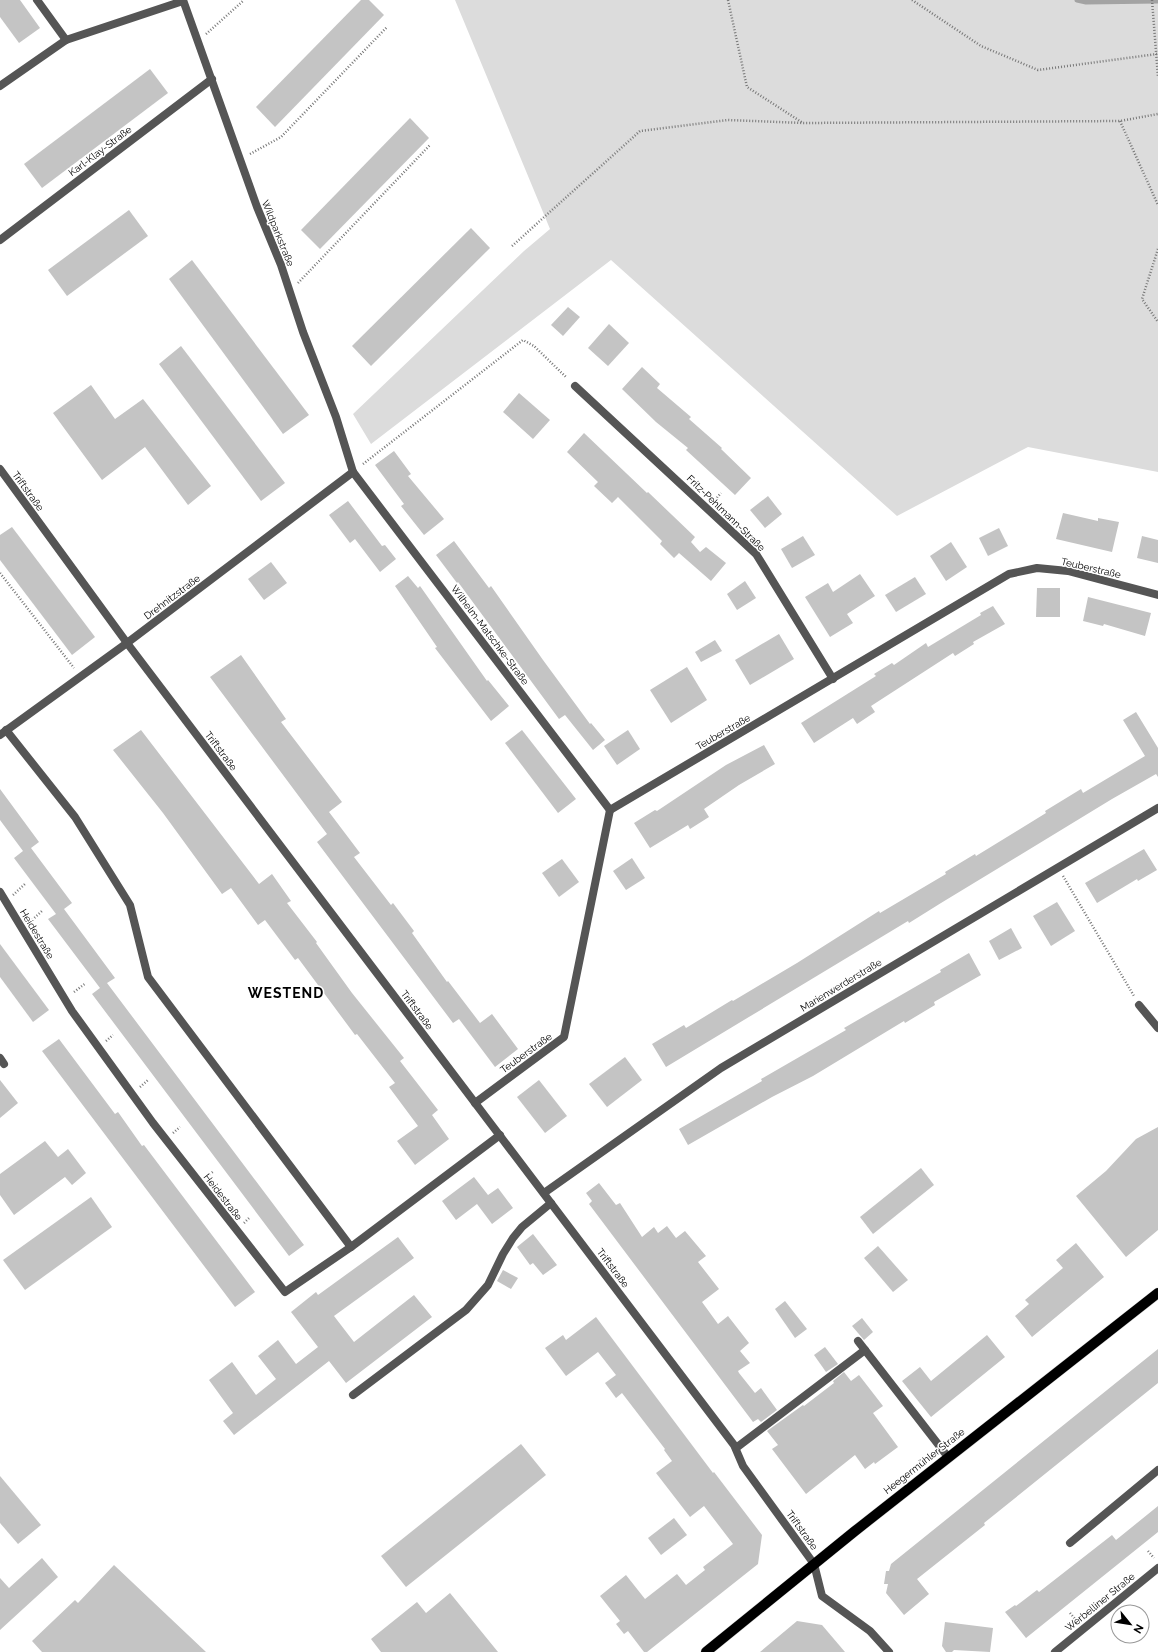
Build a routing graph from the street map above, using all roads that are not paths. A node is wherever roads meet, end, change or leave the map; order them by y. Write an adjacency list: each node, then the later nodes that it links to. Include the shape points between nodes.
1 (37, 0): 3 (street)
2 (183, 0): 3 (street, Wildparkstraße); 4 (street, Wildparkstraße)
3 (66, 40): 5 (street, Wildparkstraße)
4 (212, 78): 6 (street, Karl-Klay-Straße); 9 (street, Wildparkstraße, via 336,417)
5 (0, 86)
6 (0, 240)
7 (575, 386): 12 (street, Fritz-Pehlmann-Straße, via 756,554)
8 (0, 469): 11 (street, Triftstraße)
9 (353, 472): 11 (street, Drehnitzstraße); 15 (street, Wilhelm-Matschke-Straße)
10 (1158, 595): 12 (street, Teuberstraße, via 1068,571 1037,568 1009,574)
11 (127, 643): 13 (street, Drehnitzstraße); 19 (street, Triftstraße)
12 (833, 680): 15 (street, Teuberstraße)
13 (3, 732): 23 (street, via 75,817 130,905 148,977)
14 (1158, 808): 21 (street, Marienwerderstraße, via 722,1068)
15 (610, 810): 19 (street, Teuberstraße, via 564,1037)
16 (0, 892): 23 (street, Heidestraße, via 72,1011 152,1123 285,1292)
17 (1139, 1005): 18 (street)
18 (1158, 1028)
19 (475, 1103): 20 (street, Triftstraße)
20 (500, 1136): 21 (street, Triftstraße); 23 (street, Heidestraße)
21 (544, 1193): 22 (street, Triftstraße)
22 (551, 1203): 27 (street, via 513,1238 488,1286 466,1310); 28 (street, Triftstraße)
23 (351, 1247)
24 (1158, 1292): 29 (main road, Heegermühler Straße)
25 (858, 1341): 26 (street)
26 (865, 1350): 28 (street); 29 (street)
27 (353, 1395)
28 (736, 1448): 32 (street, Triftstraße, via 744,1466)
29 (948, 1457): 32 (main road, Heegermühler Straße)
30 (1158, 1470): 31 (street)
31 (1070, 1543)
32 (814, 1564): 34 (main road, Heegermühler Straße); 35 (street, via 822,1596 870,1631)
33 (1158, 1568): 36 (street, Werbelliner Straße)
34 (706, 1652)
35 (889, 1652)
36 (1055, 1652)

